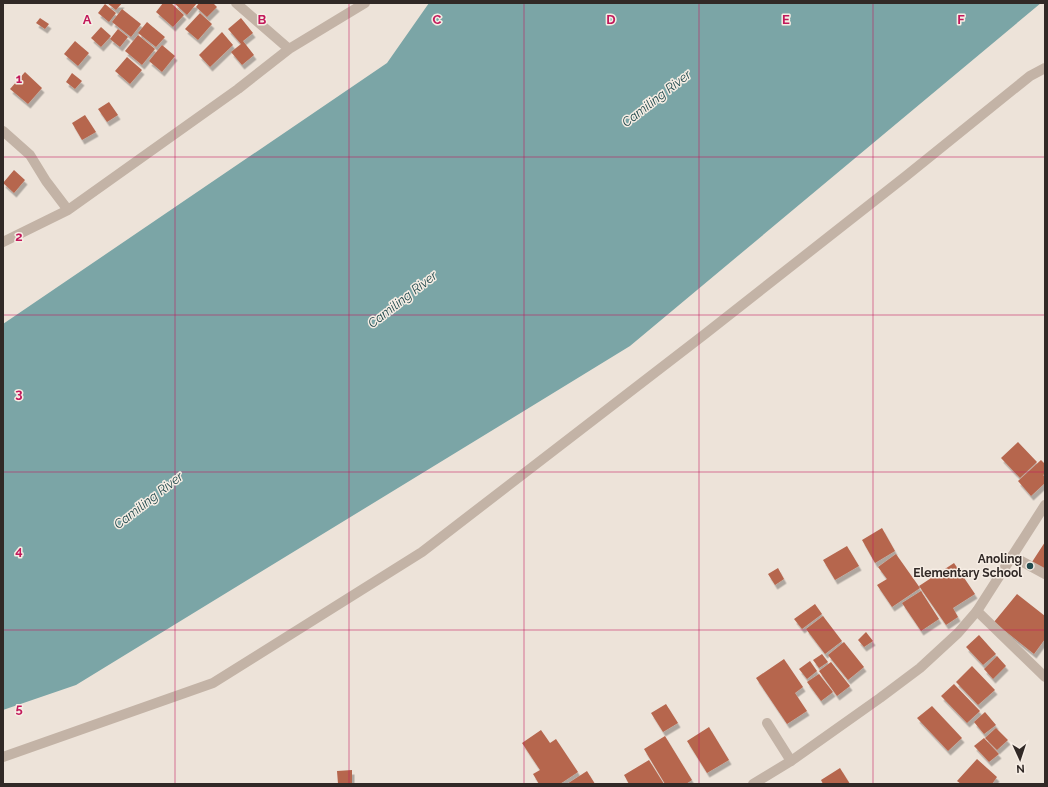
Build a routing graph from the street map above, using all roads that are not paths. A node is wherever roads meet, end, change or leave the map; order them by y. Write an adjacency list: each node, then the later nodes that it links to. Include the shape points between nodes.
1 (236, 3): 3 (street)
2 (365, 3): 3 (street)
3 (289, 49): 6 (street, via 238,89)
4 (1045, 68): 14 (street, via 1030,76 705,334 422,552 213,683)
5 (3, 131): 6 (street, via 30,155)
6 (68, 210): 7 (street)
7 (3, 242)
8 (1045, 505): 9 (street)
9 (1012, 556): 10 (street); 11 (street)
10 (1045, 574)
11 (977, 611): 12 (street); 15 (street, via 958,633 920,668)
12 (1045, 677)
13 (768, 723): 15 (street)
14 (3, 757)
15 (791, 761): 16 (street)
16 (753, 784)

